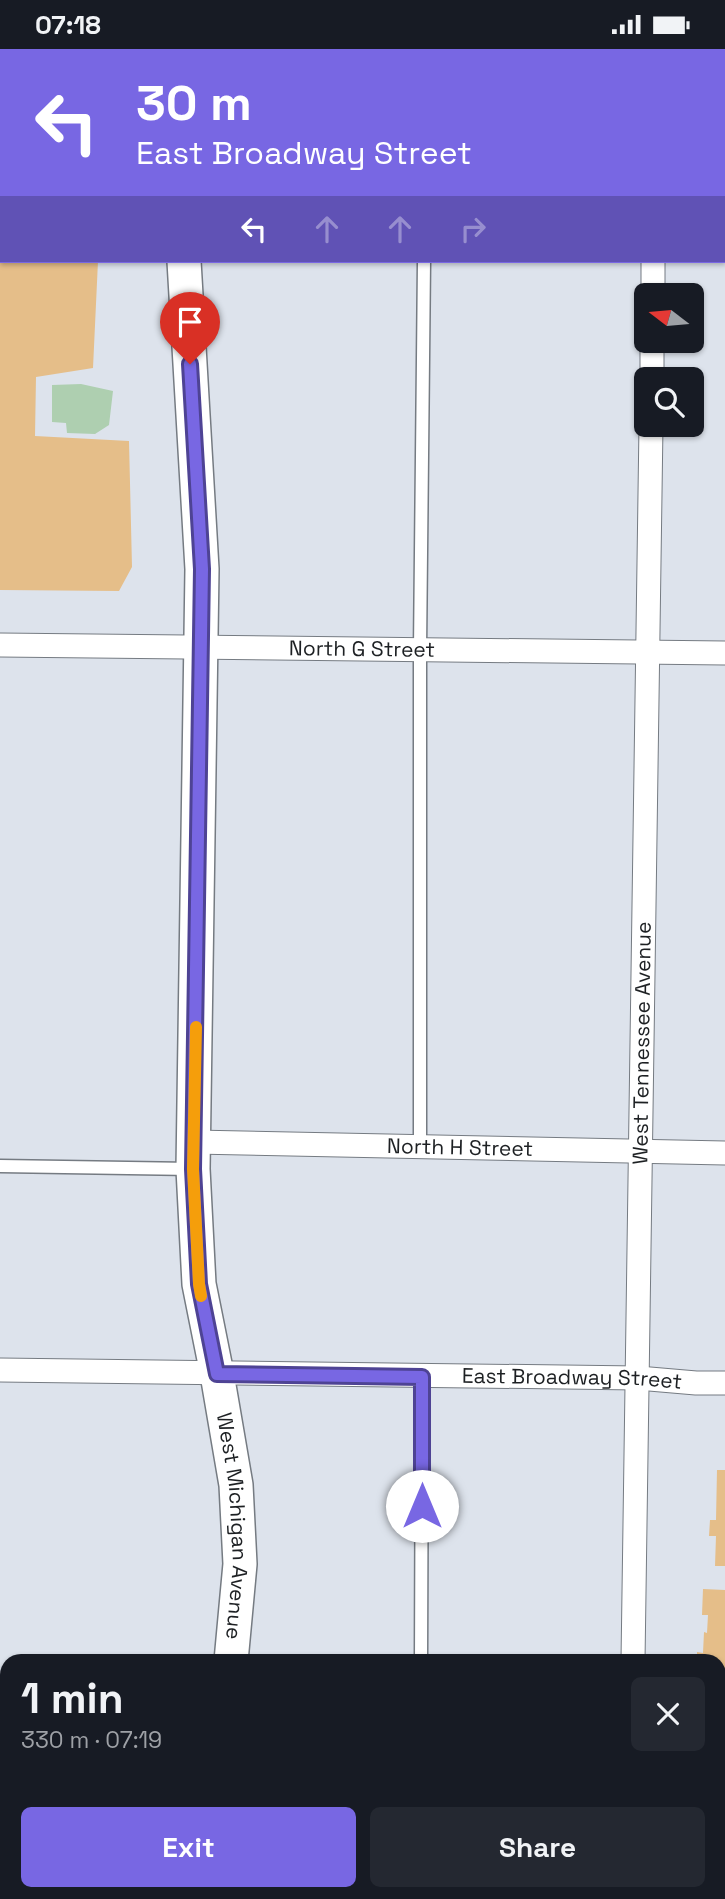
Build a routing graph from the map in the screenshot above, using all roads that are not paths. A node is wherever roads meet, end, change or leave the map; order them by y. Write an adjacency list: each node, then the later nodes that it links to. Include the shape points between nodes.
1 (184, 263): 7 (street, West Michigan Avenue, via 202,569)
2 (424, 263): 8 (lane)
3 (653, 263): 4 (street)
4 (653, 283)
5 (651, 437): 9 (street, West Tennessee Avenue)
6 (0, 645): 7 (street, North G Street)
7 (201, 648): 8 (street, North G Street); 14 (street, West Michigan Avenue)
8 (420, 650): 9 (street, North G Street); 11 (lane)
9 (648, 652): 10 (street, North G Street); 12 (street, West Tennessee Avenue)
10 (725, 653)
11 (420, 1147): 12 (street, North H Street); 14 (street, North H Street)
12 (640, 1151): 13 (street, North H Street); 19 (street, West Tennessee Avenue)
13 (725, 1153)
14 (194, 1156): 15 (lane); 17 (street, West Michigan Avenue, via 199,1284)
15 (0, 1166)
16 (0, 1370): 17 (street, East Broadway Street)
17 (217, 1374): 18 (street, East Broadway Street); 23 (street, West Michigan Avenue, via 236,1485 240,1564)
18 (422, 1377): 19 (street, East Broadway Street); 24 (lane)
19 (638, 1378): 20 (street, East Broadway Street); 25 (street, West Tennessee Avenue)
20 (696, 1383): 21 (street, East Broadway Street); 22 (street)
21 (725, 1383)
22 (725, 1391)
23 (232, 1654)
24 (421, 1654)
25 (633, 1654)

